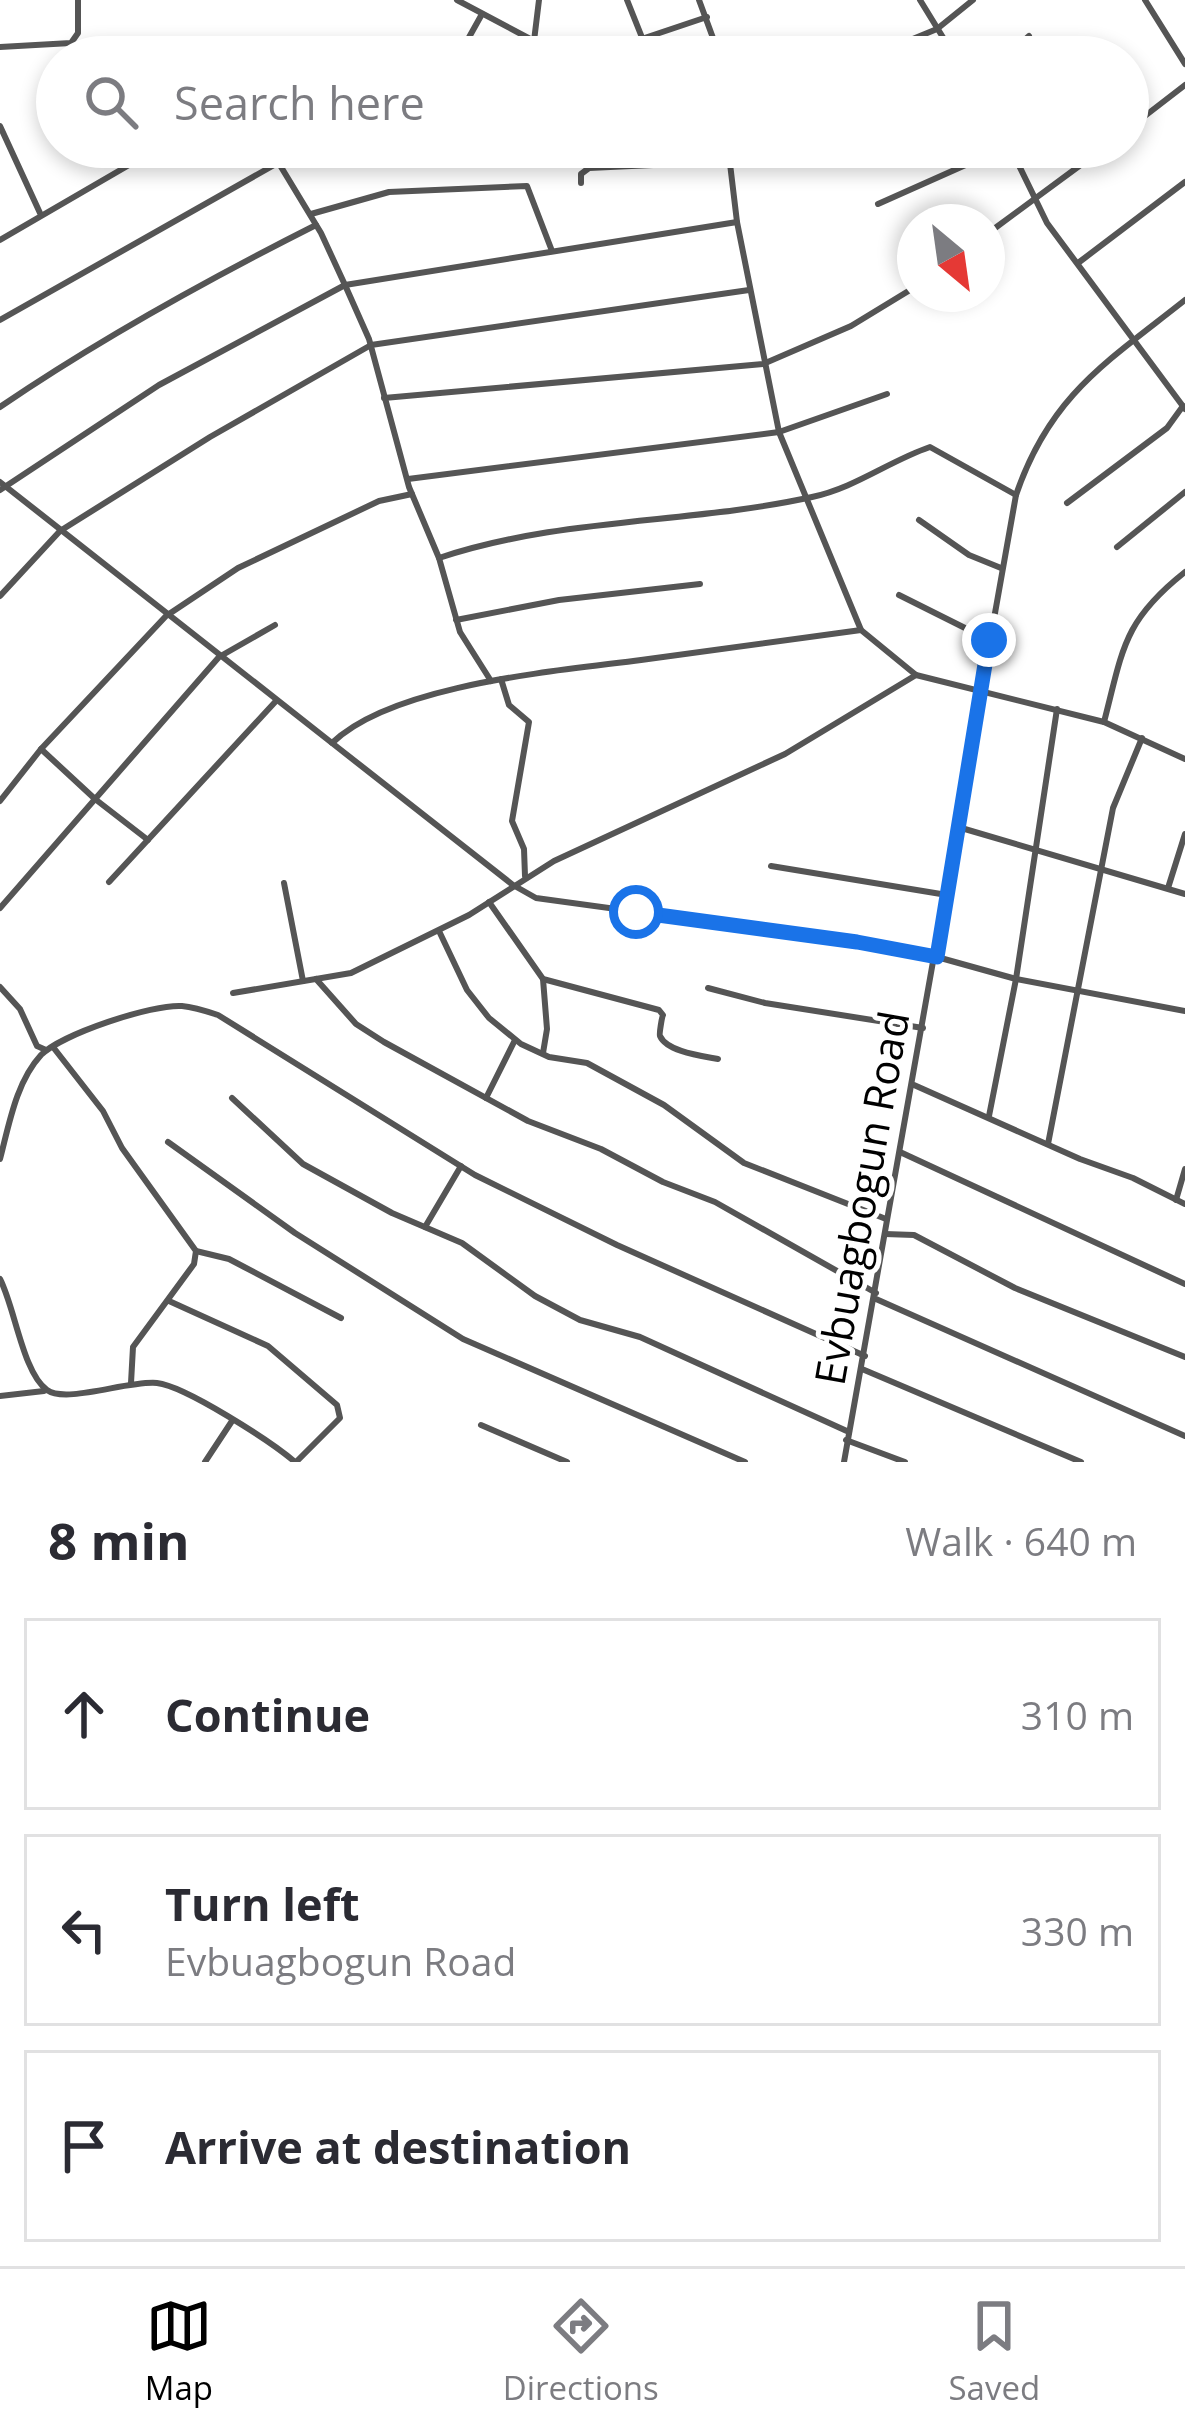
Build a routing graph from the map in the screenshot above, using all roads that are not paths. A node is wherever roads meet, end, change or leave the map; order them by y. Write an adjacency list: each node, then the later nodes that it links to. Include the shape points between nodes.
1 (78, 0): 12 (street)
2 (457, 0): 9 (street)
3 (539, 0): 15 (street)
4 (627, 0): 16 (street)
5 (699, 0): 10 (street)
6 (920, 0): 11 (street)
7 (973, 0): 11 (street)
8 (1145, 0): 23 (street)
9 (482, 14): 13 (street); 14 (street)
10 (707, 17): 17 (street); 18 (street)
11 (938, 29): 19 (street); 20 (street)
12 (76, 36)
13 (470, 36)
14 (524, 36)
15 (535, 36)
16 (641, 36)
17 (654, 36)
18 (713, 36)
19 (921, 36)
20 (942, 36)
21 (36, 45): 22 (street)
22 (0, 47)
23 (1185, 64)
24 (1185, 86): 25 (street)
25 (1149, 113)
26 (0, 126): 39 (street)
27 (122, 168): 39 (street)
28 (266, 168): 51 (street)
29 (282, 168): 40 (street)
30 (590, 168): 36 (street)
31 (728, 168): 42 (street)
32 (960, 168): 38 (street)
33 (1019, 168): 37 (street)
34 (1077, 168): 37 (street)
35 (1185, 182): 46 (street)
36 (581, 183)
37 (1036, 199): 41 (street); 46 (street)
38 (878, 204)
39 (40, 214): 44 (street)
40 (310, 214): 43 (street); 45 (street, via 378,193 527,186)
41 (1005, 221)
42 (737, 222): 45 (street); 48 (street)
43 (316, 225): 47 (street); 57 (street, via 115,333)
44 (0, 240)
45 (552, 251): 47 (street)
46 (1077, 263): 52 (street)
47 (345, 285): 53 (street); 61 (street, via 159,385)
48 (749, 290): 53 (street); 54 (street)
49 (897, 298): 54 (street)
50 (1185, 300): 52 (street, Evbuagbogun Road)
51 (0, 320)
52 (1136, 339): 58 (street); 64 (street, Evbuagbogun Road, via 1050,420)
53 (371, 345): 56 (street); 68 (street)
54 (763, 364): 56 (street); 59 (street)
55 (887, 394): 59 (street)
56 (384, 398): 60 (street)
57 (0, 406)
58 (1184, 406): 66 (street, via 1167,428)
59 (779, 432): 60 (street); 65 (street)
60 (406, 479): 63 (street)
61 (1, 486): 68 (street)
62 (1185, 491): 69 (street)
63 (412, 494): 70 (street); 76 (street, via 379,501 238,568)
64 (1016, 495): 65 (street, via 930,447); 71 (street, Evbuagbogun Road)
65 (806, 499): 70 (street, via 504,539); 79 (street)
66 (1067, 503)
67 (919, 520): 71 (street)
68 (60, 531): 75 (street); 76 (street)
69 (1117, 547)
70 (440, 558): 77 (street)
71 (1001, 568): 80 (street, Evbuagbogun Road)
72 (1185, 572): 87 (street, via 1133,622)
73 (700, 584): 77 (street)
74 (899, 595): 80 (street)
75 (0, 596)
76 (166, 616): 81 (street); 90 (street)
77 (456, 620): 83 (street)
78 (275, 625): 81 (street)
79 (861, 630): 82 (street); 83 (street)
80 (989, 640): 84 (street, Evbuagbogun Road)
81 (219, 657): 85 (street); 92 (street)
82 (916, 675): 84 (street); 100 (street, via 785,754)
83 (496, 680): 89 (street, via 430,696); 100 (street, via 529,722 512,820)
84 (980, 692): 86 (street); 94 (street, Evbuagbogun Road)
85 (276, 701): 89 (street); 96 (street)
86 (1057, 709): 87 (street); 97 (street)
87 (1104, 722): 88 (street)
88 (1142, 738): 91 (street); 99 (street, via 1113,808)
89 (332, 743): 103 (street)
90 (41, 749): 92 (street); 93 (street)
91 (1185, 759)
92 (95, 800): 96 (street); 108 (street)
93 (0, 802)
94 (958, 827): 97 (street); 106 (street, Evbuagbogun Road)
95 (1185, 834): 104 (street)
96 (148, 840): 101 (street)
97 (1036, 851): 99 (street); 113 (street)
98 (771, 866): 106 (street)
99 (1103, 870): 104 (street); 117 (street)
100 (525, 877): 103 (street)
101 (109, 882)
102 (284, 884): 114 (street)
103 (513, 885): 107 (street); 110 (street, via 536,898)
104 (1168, 889): 105 (street)
105 (1185, 894)
106 (947, 895): 110 (street, Evbuagbogun Road)
107 (489, 902): 109 (street); 112 (street)
108 (0, 908)
109 (439, 931): 111 (street, via 352,973); 121 (street, via 467,990)
110 (937, 957): 113 (street); 120 (street, Evbuagbogun Road)
111 (316, 979): 114 (street); 127 (street, via 356,1024)
112 (543, 979): 123 (street); 124 (street, via 659,1010 664,1040)
113 (1016, 979): 117 (street); 128 (street)
114 (304, 981): 118 (street)
115 (0, 987): 122 (street, via 37,1046)
116 (708, 988): 120 (street)
117 (1080, 991): 119 (street); 130 (street)
118 (233, 993)
119 (1185, 1011)
120 (923, 1028): 125 (street, Evbuagbogun Road)
121 (515, 1040): 123 (street); 127 (street)
122 (50, 1048): 132 (street, via 19,1092); 133 (street, via 159,1007 218,1015); 140 (street, via 103,1111)
123 (543, 1054): 137 (street, via 587,1064 664,1105 744,1163)
124 (718, 1059)
125 (913, 1084): 128 (street); 131 (street, Evbuagbogun Road)
126 (232, 1098): 138 (street, via 303,1164)
127 (486, 1098): 143 (street, via 715,1202)
128 (989, 1116): 130 (street)
129 (168, 1142): 160 (street, via 463,1339)
130 (1048, 1144): 135 (street)
131 (899, 1152): 137 (street, Evbuagbogun Road); 142 (street)
132 (0, 1160)
133 (461, 1166): 138 (street); 146 (street)
134 (1185, 1169): 135 (street)
135 (1176, 1200): 136 (street)
136 (1185, 1204)
137 (886, 1219): 139 (street, Evbuagbogun Road)
138 (425, 1227): 154 (street, via 580,1320 640,1337)
139 (884, 1234): 143 (street, Evbuagbogun Road); 147 (street, via 914,1235 1015,1288)
140 (196, 1251): 144 (street); 145 (street, via 229,1259)
141 (0, 1279): 150 (street)
142 (1185, 1284)
143 (875, 1296): 146 (street, Evbuagbogun Road); 155 (street)
144 (169, 1301): 149 (street, via 133,1347); 158 (street, via 268,1346 337,1405 340,1418)
145 (341, 1318)
146 (865, 1356): 148 (street, Evbuagbogun Road)
147 (1185, 1357)
148 (862, 1370): 154 (street, Evbuagbogun Road); 163 (street)
149 (130, 1383): 150 (street, via 60,1396); 152 (street, via 162,1383)
150 (48, 1391): 151 (street)
151 (0, 1396)
152 (232, 1421): 156 (street); 157 (street)
153 (482, 1425): 159 (street)
154 (848, 1436): 161 (street, Evbuagbogun Road); 162 (street)
155 (1185, 1436)
156 (283, 1458): 158 (street)
157 (205, 1462)
158 (295, 1462)
159 (567, 1462)
160 (745, 1462)
161 (844, 1462)
162 (904, 1462)
163 (1081, 1462)

